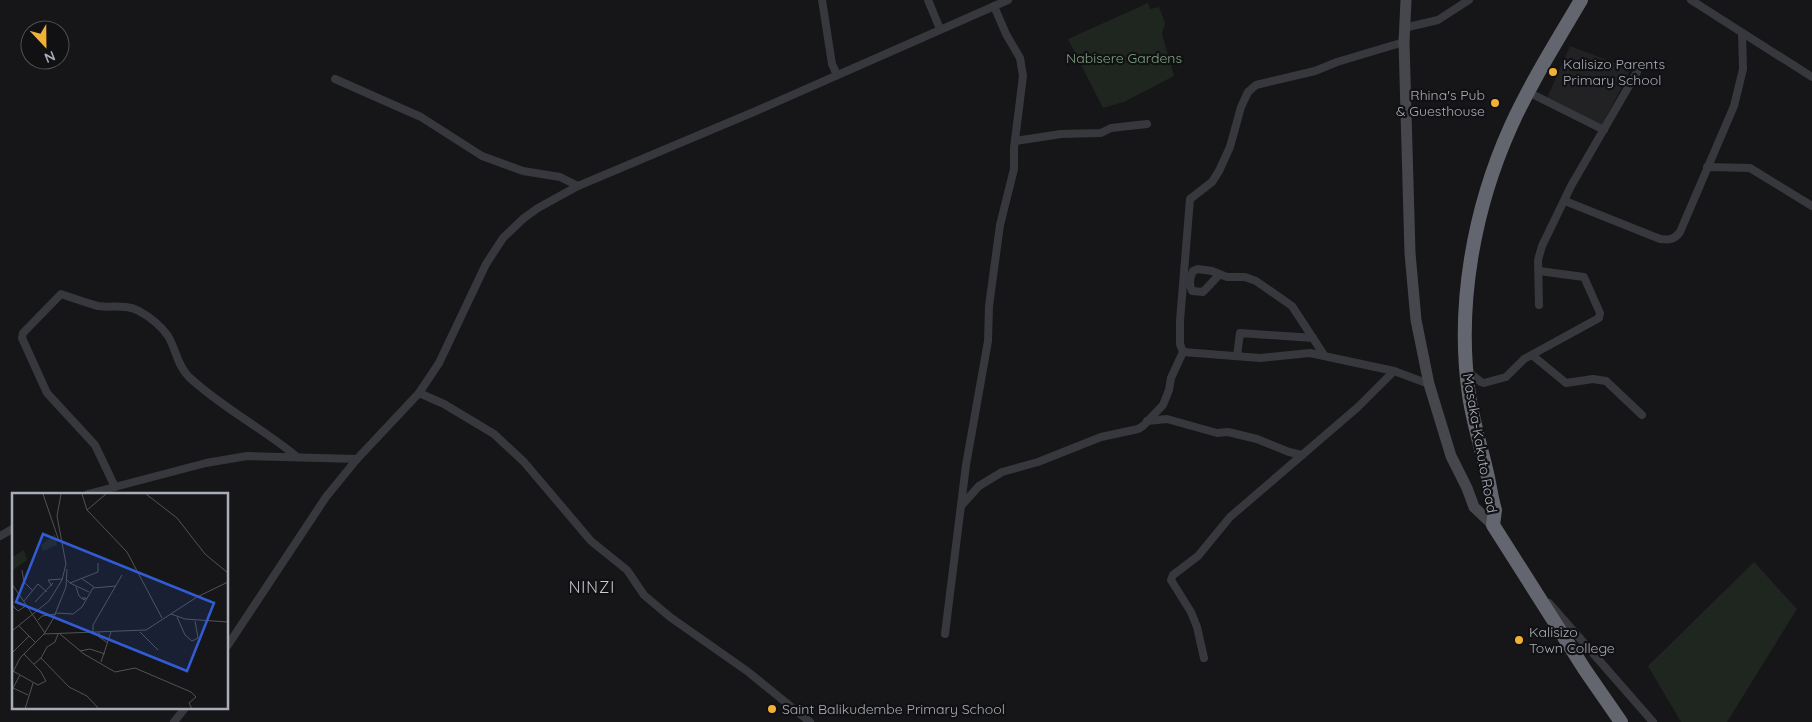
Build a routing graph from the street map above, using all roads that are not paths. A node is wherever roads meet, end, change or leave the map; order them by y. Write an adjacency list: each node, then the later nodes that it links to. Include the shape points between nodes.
1 (822, 0): 15 (street)
2 (928, 0): 11 (street)
3 (1008, 0): 9 (street)
4 (1406, 0): 10 (street)
5 (1469, 0): 10 (street, via 1438,20)
6 (1581, 0): 18 (highway, Masaka-Kakuto Road)
7 (1691, 0): 8 (street)
8 (1703, 3): 12 (street)
9 (994, 6): 11 (street); 21 (street, via 1022,66)
10 (1404, 28): 13 (street)
11 (940, 29): 15 (street)
12 (1742, 32): 16 (street); 22 (street, via 1741,80 1734,106)
13 (1404, 42): 30 (street, via 1315,71 1256,85 1248,92 1230,147 1218,171 1212,182 1190,199 1180,321); 36 (street, via 1412,286 1420,346)
14 (1637, 72): 20 (street)
15 (836, 75): 23 (street)
16 (1812, 76)
17 (335, 79): 23 (street, via 421,117 482,156 524,171 560,177)
18 (1528, 92): 20 (street); 35 (highway, Masaka-Kakuto Road, via 1499,155 1478,220 1465,319)
19 (1146, 124): 21 (street, via 1111,128 1101,133 1061,134)
20 (1604, 130): 24 (street)
21 (1015, 141): 45 (street, via 1014,169 1000,225 989,306 988,341)
22 (1707, 167): 24 (street, via 1680,232 1670,240 1660,240); 25 (street, via 1750,168)
23 (578, 186): 37 (street, via 538,208 503,238 486,264 439,363)
24 (1566, 200): 26 (street, via 1539,254)
25 (1812, 206)
26 (1539, 271): 28 (street); 32 (street, via 1584,278 1600,316)
27 (1219, 275): 29 (street, via 1245,277 1263,286 1292,306)
28 (1540, 305)
29 (1313, 338): 31 (street); 33 (street, via 1240,333)
30 (1183, 352): 33 (street); 39 (street, via 1163,405)
31 (1324, 355): 33 (street, via 1305,352 1260,358); 34 (street)
32 (1532, 355): 35 (street, via 1506,377 1489,382 1481,382); 38 (street, via 1566,383 1593,379 1606,381)
33 (1237, 356)
34 (1394, 371): 36 (street); 40 (street, via 1358,407)
35 (1467, 371): 46 (highway, Masaka-Kakuto Road, via 1469,395 1495,510)
36 (1430, 384): 46 (street, via 1459,475 1474,507)
37 (419, 393): 42 (street); 55 (street, via 494,434 524,462 591,541 627,570 644,595)
38 (1642, 415)
39 (1147, 421): 40 (street, via 1167,419 1217,434 1228,432 1257,439); 45 (street, via 1138,429 1101,437 1038,462 1002,472 978,486)
40 (1302, 454): 52 (street, via 1230,517 1198,556 1170,580 1194,620)
41 (296, 456): 42 (street); 43 (street, via 226,459); 43 (street, via 187,375 162,328 138,310 98,306 61,294 23,333 22,338 47,393 96,445)
42 (357, 459): 51 (street, via 326,497)
43 (115, 488): 44 (street)
44 (92, 493)
45 (961, 506): 50 (street)
46 (1493, 525): 49 (highway, Masaka-Kakuto Road)
47 (12, 529): 48 (street)
48 (0, 536)
49 (1528, 579): 56 (highway, Masaka-Kakuto Road); 57 (street)
50 (945, 634)
51 (229, 643)
52 (1204, 658)
53 (183, 710): 54 (street)
54 (174, 722)
55 (810, 722)
56 (1621, 722)
57 (1653, 722)

